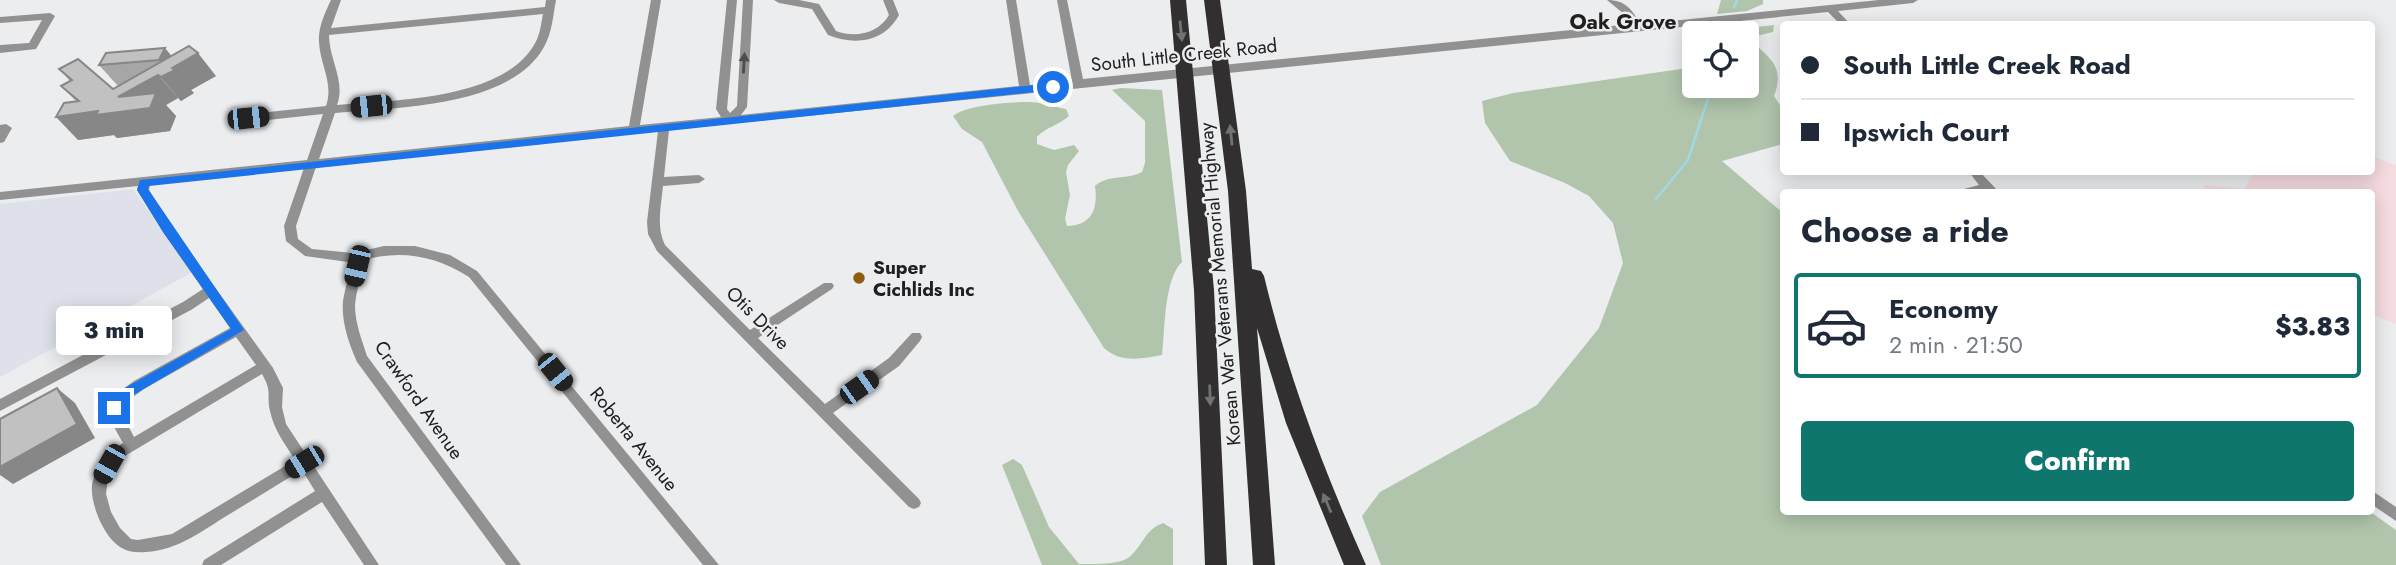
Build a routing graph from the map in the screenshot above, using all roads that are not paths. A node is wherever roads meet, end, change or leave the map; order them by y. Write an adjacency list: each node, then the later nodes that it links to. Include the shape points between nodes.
1 (336, 0): 18 (street)
2 (656, 0): 27 (street)
3 (732, 0): 24 (street, via 721,109)
4 (748, 0): 24 (street, one-way to 4, via 742,107)
5 (779, 0): 6 (street, via 816,6 832,33 851,38 868,36 888,25 894,15)
6 (888, 0)
7 (1011, 0): 21 (street)
8 (1062, 0): 20 (street)
9 (1178, 0): 56 (highway, Korean War Veterans Memorial Highway, one-way to 56, via 1204,290)
10 (1212, 0): 35 (highway, Korean War Veterans Memorial Highway, one-way to 10)
11 (1612, 0): 17 (street)
12 (1913, 0): 14 (street, South Little Creek Road)
13 (550, 5): 18 (street); 22 (street, via 540,44 532,55 476,91)
14 (1830, 8): 16 (street); 17 (street, South Little Creek Road)
15 (0, 20): 19 (street, via 50,16 32,46)
16 (1842, 21)
17 (1639, 28): 20 (street, South Little Creek Road)
18 (325, 32): 22 (street, via 336,86)
19 (0, 49)
20 (1077, 84): 21 (street, South Little Creek Road)
21 (1025, 90): 24 (street, South Little Creek Road)
22 (331, 110): 23 (street); 29 (street)
23 (248, 118)
24 (729, 120): 25 (street, South Little Creek Road)
25 (664, 127): 27 (street, South Little Creek Road); 32 (street, Otis Drive)
26 (0, 129): 28 (street, via 6,128)
27 (634, 130): 29 (street, South Little Creek Road)
28 (0, 139)
29 (311, 164): 33 (street, South Little Creek Road); 37 (street, via 290,226 292,241 309,253)
30 (1978, 175): 34 (street)
31 (699, 179): 32 (street)
32 (658, 182): 41 (street, Otis Drive, via 654,234 661,248)
33 (144, 183): 36 (street, South Little Creek Road); 39 (street, via 149,200)
34 (1990, 189)
35 (1237, 191): 57 (highway, Korean War Veterans Memorial Highway); 58 (highway, one-way to 35, via 1307,455 1277,371)
36 (0, 196)
37 (353, 258): 54 (street, Crawford Avenue, via 357,266 349,309 362,358); 55 (street, Roberta Avenue, via 383,250 426,251 458,262 473,274)
38 (828, 286): 41 (street)
39 (209, 291): 40 (street); 44 (street)
40 (238, 330): 43 (street); 46 (street, via 116,402 115,414)
41 (749, 337): 45 (street, Otis Drive)
42 (916, 337): 45 (street, via 894,362)
43 (264, 367): 46 (street); 47 (street, via 276,388 280,426)
44 (0, 405)
45 (824, 412): 50 (street, Otis Drive)
46 (131, 444): 47 (street, via 109,464 99,482 98,502 116,535 129,545 175,540)
47 (304, 462): 48 (street)
48 (324, 493): 52 (street); 53 (street)
49 (2375, 499): 51 (street)
50 (914, 503)
51 (2396, 515)
52 (209, 565)
53 (372, 565)
54 (514, 565)
55 (712, 565)
56 (1216, 565)
57 (1264, 565)
58 (1355, 565)

